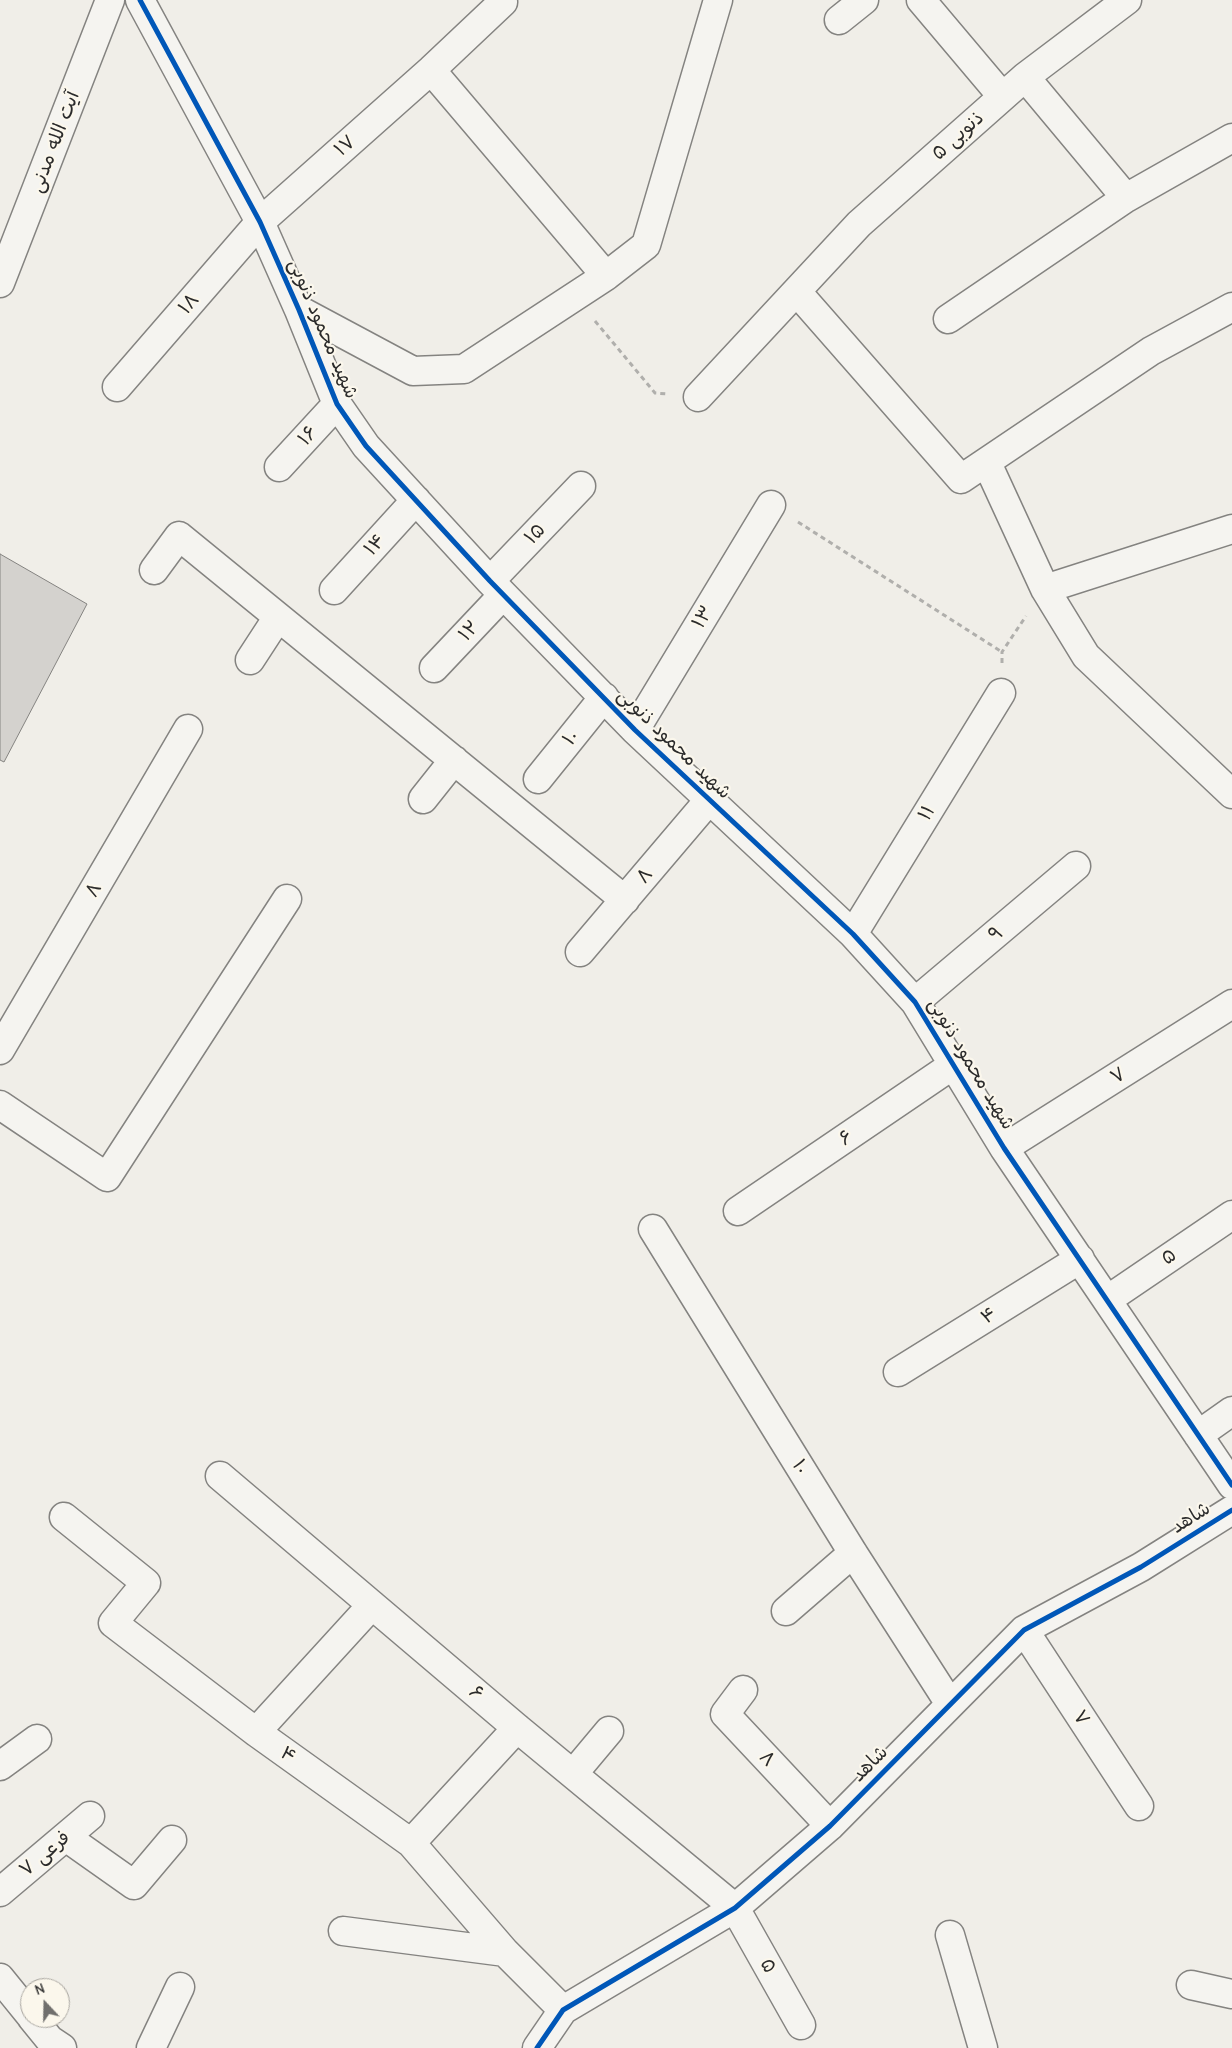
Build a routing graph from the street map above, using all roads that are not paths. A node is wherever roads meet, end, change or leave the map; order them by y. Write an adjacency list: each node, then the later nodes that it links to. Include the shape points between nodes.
1 (110, 0): 16 (street, آیت الله مدنی)
2 (140, 0): 14 (street, شهید محمود ذنوبی)
3 (718, 0): 15 (street, via 646,244)
4 (864, 0): 8 (street)
5 (922, 0): 11 (street)
6 (1128, 0): 10 (street, ذنوبی ۵)
7 (503, 2): 9 (street, ۱۷)
8 (839, 20)
9 (431, 70): 14 (street, ۱۷); 15 (street)
10 (1025, 77): 11 (street, ذنوبی ۵); 13 (street)
11 (1002, 96): 17 (street, ذنوبی ۵, via 860,224)
12 (1232, 138): 13 (street)
13 (1126, 198): 20 (street)
14 (260, 222): 19 (street, شهید محمود ذنوبی); 21 (street, ۱۸)
15 (606, 276): 19 (street, via 464,369 413,371)
16 (1, 279)
17 (797, 292): 22 (street, ذنوبی ۵); 24 (street, via 961,479)
18 (1232, 307): 24 (street, via 1151,351)
19 (300, 310): 23 (street, شهید محمود ذنوبی)
20 (948, 319)
21 (117, 387)
22 (698, 397)
23 (337, 404): 25 (street, ۱۶); 27 (street, شهید محمود ذنوبی, via 366,446)
24 (987, 463): 32 (street)
25 (279, 467)
26 (581, 486): 31 (street, ۱۵)
27 (416, 500): 31 (street, شهید محمود ذنوبی); 33 (street, ۱۴)
28 (771, 505): 40 (street, ۱۳)
29 (1232, 529): 32 (street)
30 (154, 570): 34 (street, via 178,536)
31 (496, 588): 36 (street, ۱۲); 38 (street, شهید محمود ذنوبی)
32 (1045, 589): 43 (street, via 1086,656)
33 (334, 590)
34 (278, 617): 35 (street); 41 (street)
35 (250, 660)
36 (434, 668)
37 (1001, 693): 49 (street, ۱۱)
38 (604, 697): 40 (street, شهید محمود ذنوبی); 42 (street, ۱۰)
39 (188, 729): 53 (street, ۸)
40 (635, 730): 45 (street, شهید محمود ذنوبی)
41 (454, 760): 44 (street); 48 (street)
42 (538, 779)
43 (1232, 794)
44 (423, 799)
45 (710, 799): 48 (street, ۸); 49 (street, شهید محمود ذنوبی)
46 (1076, 866): 51 (street, ۹)
47 (287, 899): 55 (street, via 106,1176)
48 (625, 900): 50 (street, ۸)
49 (853, 934): 51 (street, شهید محمود ذنوبی)
50 (580, 952)
51 (916, 1002): 54 (street, شهید محمود ذنوبی)
52 (1232, 1004): 56 (street, ۷)
53 (0, 1050)
54 (953, 1065): 56 (street, شهید محمود ذنوبی); 57 (street, ۶)
55 (0, 1105)
56 (1004, 1148): 60 (street, شهید محمود ذنوبی)
57 (738, 1211)
58 (1232, 1215): 61 (street, ۵)
59 (653, 1229): 69 (street, ۱۰)
60 (1080, 1259): 61 (street, شهید محمود ذنوبی); 62 (street, ۴)
61 (1107, 1300): 64 (street, شهید محمود ذنوبی)
62 (898, 1372)
63 (1232, 1411): 64 (street)
64 (1198, 1435): 66 (street, شهید محمود ذنوبی)
65 (220, 1476): 70 (street, ۶)
66 (1232, 1485)
67 (1232, 1510): 72 (street, شاهد, via 1141,1567)
68 (64, 1517): 77 (street, ۴, via 146,1583 113,1623)
69 (852, 1553): 71 (street); 74 (street, ۱۰)
70 (372, 1605): 75 (street, ۶); 77 (street)
71 (786, 1612)
72 (1024, 1630): 74 (street, شاهد); 81 (street, ۷)
73 (743, 1690): 83 (street, ۸, via 725,1714)
74 (950, 1704): 83 (street, شاهد)
75 (517, 1728): 80 (street, ۶); 86 (street)
76 (608, 1731): 80 (street)
77 (256, 1732): 86 (street, ۴)
78 (37, 1738): 79 (street)
79 (0, 1766)
80 (573, 1774): 88 (street, ۶)
81 (1139, 1806)
82 (90, 1816): 84 (street, فرعی ۷)
83 (830, 1826): 88 (street, شاهد)
84 (66, 1836): 85 (street, via 134,1885); 87 (street, فرعی ۷)
85 (172, 1840)
86 (411, 1843): 91 (street, ۴)
87 (0, 1892)
88 (735, 1908): 97 (street, شاهد); 98 (street, ۵)
89 (343, 1931): 91 (street)
90 (950, 1935): 103 (street)
91 (504, 1952): 97 (street, ۴)
92 (0, 1978): 96 (street)
93 (1191, 1985): 95 (street)
94 (180, 1988): 101 (street)
95 (1232, 1994)
96 (20, 2003)
97 (563, 2010): 102 (street, شاهد)
98 (801, 2025)
99 (39, 2028): 100 (street)
100 (52, 2045)
101 (151, 2048)
102 (537, 2048)
103 (983, 2048)

